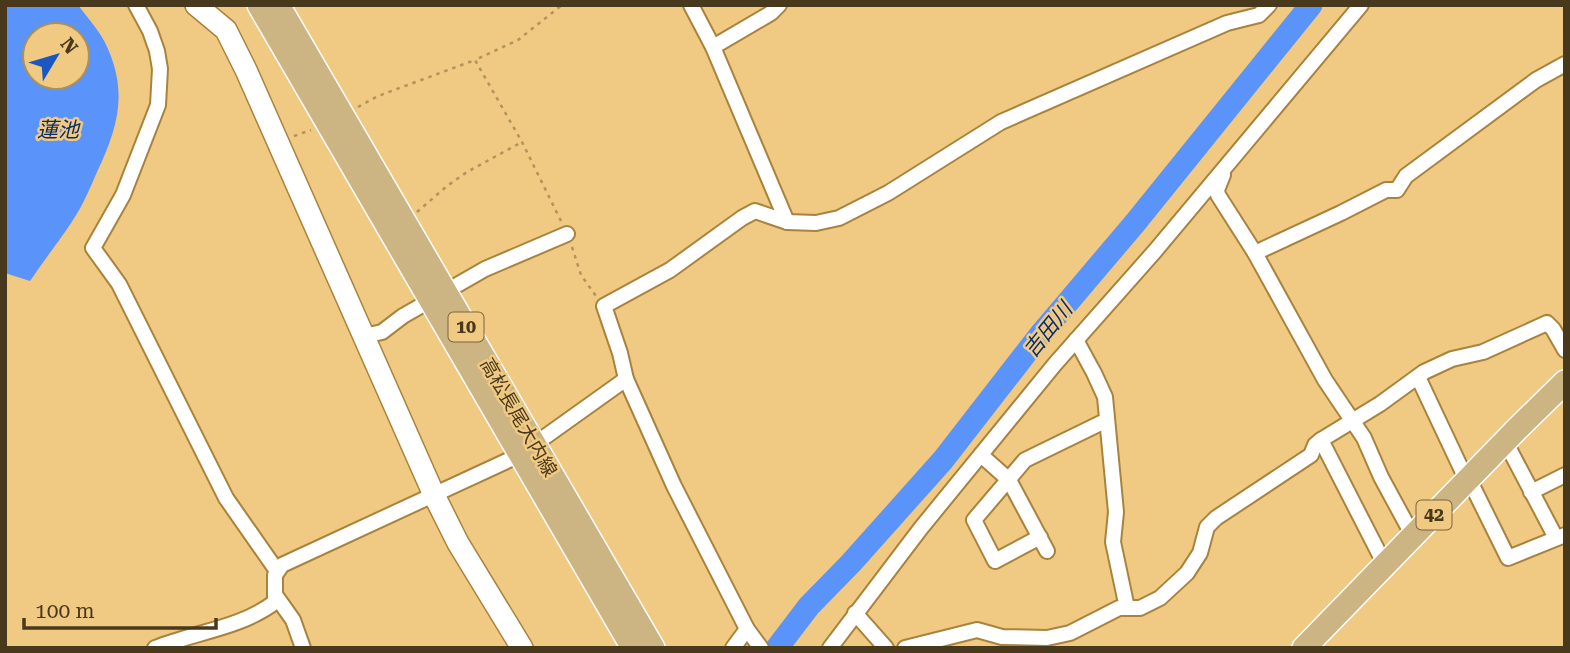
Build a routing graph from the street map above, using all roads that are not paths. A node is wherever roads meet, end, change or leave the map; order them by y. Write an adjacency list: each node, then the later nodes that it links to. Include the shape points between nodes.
1 (136, 5): 38 (street, via 157,51 158,105 124,195 93,248 119,284 226,498)
2 (196, 5): 16 (street, via 226,30)
3 (259, 5): 15 (main road, 高松長尾大内線 / 10)
4 (278, 5): 15 (main road, 高松長尾大内線 / 10)
5 (691, 5): 9 (street)
6 (779, 5): 9 (street)
7 (1269, 5): 12 (street, via 1259,15 1227,23 1001,122 888,194 839,218)
8 (1353, 8): 11 (street)
9 (713, 47): 12 (street)
10 (1565, 64): 14 (street, via 1536,80 1406,176 1397,190 1386,190)
11 (1225, 168): 14 (street, via 1218,195); 17 (street)
12 (787, 222): 20 (street, via 755,211 670,270 604,306)
13 (567, 234): 15 (street, via 485,269)
14 (1255, 253): 23 (street, via 1325,380)
15 (439, 297): 16 (street, via 382,332); 26 (main road, 高松長尾大内線 / 10)
16 (364, 337): 32 (street)
17 (1076, 340): 22 (street, via 1105,397); 27 (street)
18 (1565, 350): 19 (street, via 1546,323)
19 (1418, 377): 23 (street); 30 (street)
20 (626, 379): 26 (street); 42 (street, via 679,497)
21 (1565, 382): 25 (main road, 42)
22 (1107, 420): 29 (street, via 1025,460); 40 (street, via 1116,512 1113,542)
23 (1353, 420): 24 (street); 33 (street)
24 (1321, 440): 37 (street); 40 (street, via 1311,455 1216,518 1207,527 1200,553 1187,573 1160,598 1140,608)
25 (1505, 442): 30 (main road, 42); 31 (street)
26 (527, 449): 32 (street); 48 (main road, 高松長尾大内線 / 10); 49 (main road, 高松長尾大内線 / 10)
27 (981, 455): 29 (street); 41 (street)
28 (1565, 475): 31 (street)
29 (1009, 480): 34 (street); 34 (street, via 974,520 995,561)
30 (1468, 480): 33 (main road, 42); 35 (street, via 1508,558)
31 (1531, 492): 35 (street)
32 (434, 495): 38 (street); 47 (street)
33 (1413, 536): 37 (main road, 42)
34 (1040, 537): 36 (street)
35 (1560, 537)
36 (1047, 551)
37 (1385, 565): 54 (main road, 42)
38 (277, 570): 39 (street)
39 (276, 596): 45 (street, via 267,608 242,621); 46 (street, via 293,620)
40 (1127, 608): 43 (street)
41 (855, 613): 51 (street); 52 (street)
42 (747, 629): 44 (street); 50 (street)
43 (1046, 643): 53 (street, via 977,630)
44 (760, 647)
45 (155, 648)
46 (303, 648)
47 (522, 648)
48 (633, 648)
49 (653, 648)
50 (733, 648)
51 (830, 648)
52 (886, 648)
53 (905, 648)
54 (1304, 648)

